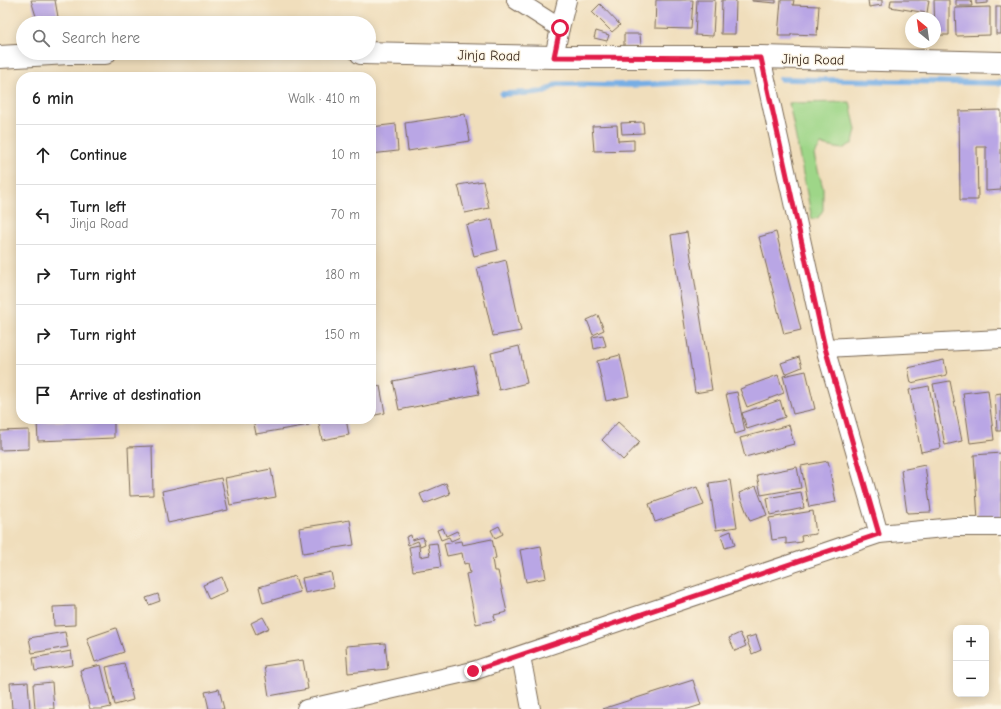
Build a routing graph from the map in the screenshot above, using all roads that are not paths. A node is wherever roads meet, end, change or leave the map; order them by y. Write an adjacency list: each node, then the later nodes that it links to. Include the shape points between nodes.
1 (516, 0): 3 (street)
2 (567, 0): 3 (street)
3 (560, 28): 6 (street)
4 (376, 53): 6 (main road, Jinja Road)
5 (16, 57): 7 (main road)
6 (554, 57): 8 (main road, Jinja Road)
7 (0, 58)
8 (761, 58): 9 (main road, Jinja Road); 11 (street)
9 (1001, 63)
10 (1001, 339): 11 (street)
11 (825, 348): 13 (street)
12 (1001, 527): 13 (street, via 955,527)
13 (879, 534): 14 (street)
14 (521, 656): 15 (street, via 473,671); 16 (street)
15 (306, 709)
16 (530, 709)

